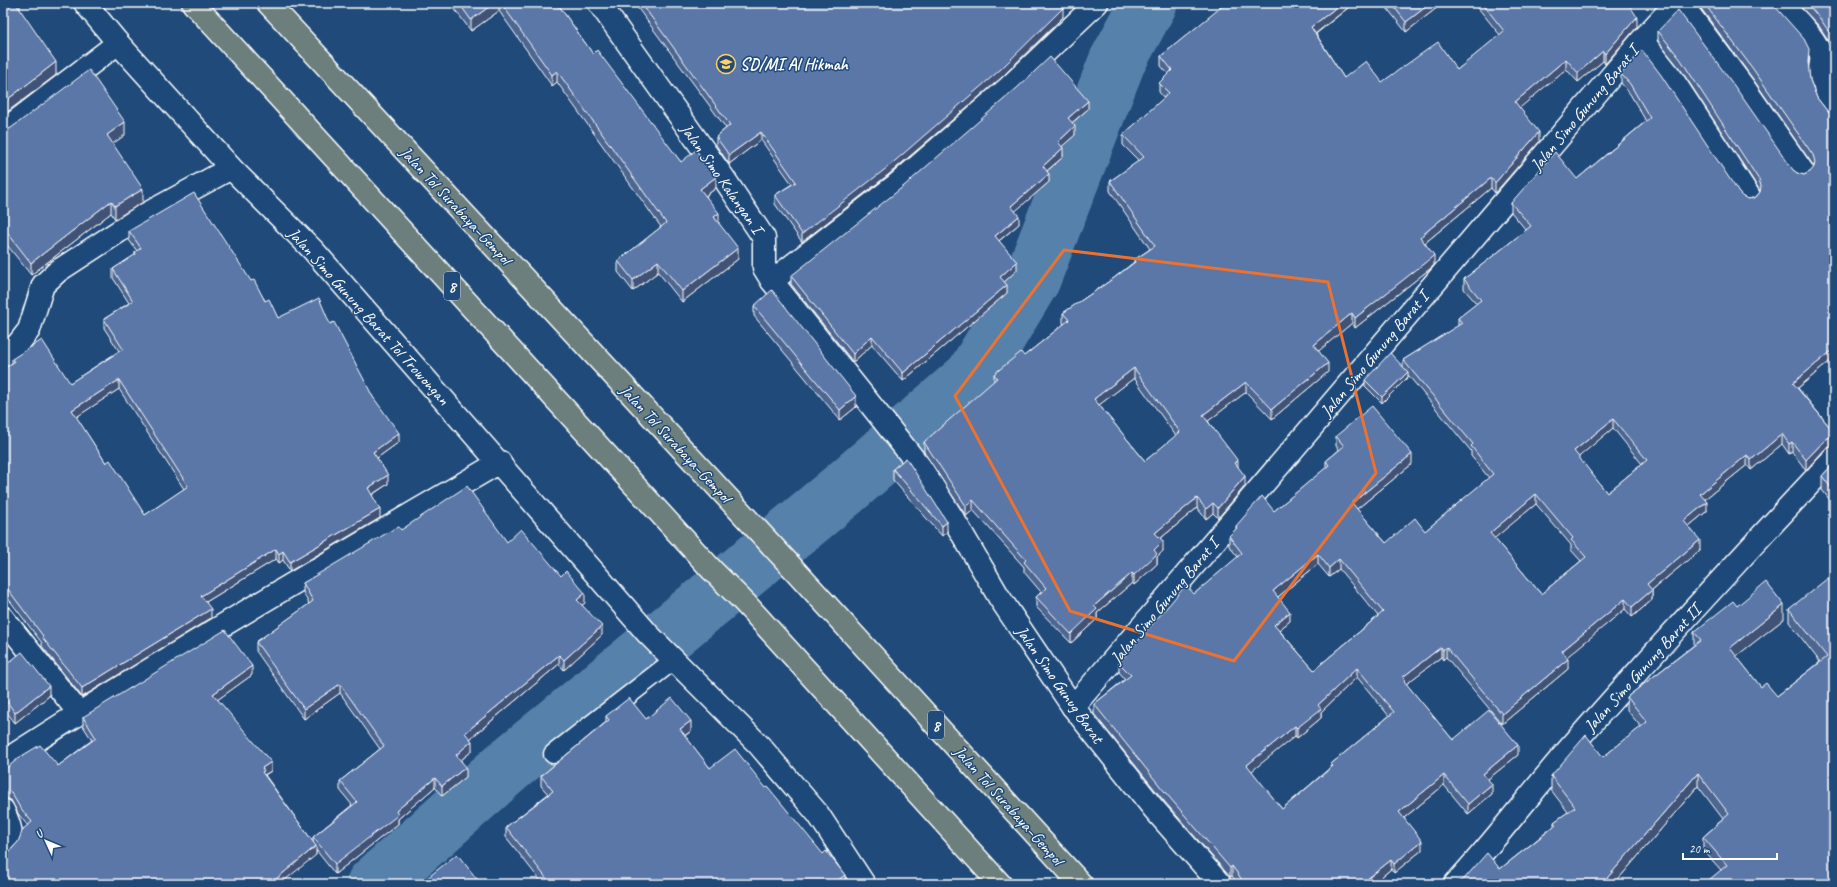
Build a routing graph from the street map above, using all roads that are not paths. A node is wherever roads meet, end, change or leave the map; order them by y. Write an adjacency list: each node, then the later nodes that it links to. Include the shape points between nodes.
1 (85, 3): 10 (street, Jalan Simo Gunung Barat Tol Trowongan)
2 (193, 3): 30 (highway, 8)
3 (268, 3): 31 (highway, Jalan Tol Surabaya–Gempol / 8)
4 (600, 3): 16 (street, Jalan Simo Kalangan I, via 764,238 764,268)
5 (1098, 3): 16 (street, via 1009,87 896,185)
6 (1676, 3): 9 (street, Jalan Simo Gunung Barat I)
7 (1681, 3): 14 (street)
8 (1779, 3): 11 (street, via 1814,41 1819,50 1821,85)
9 (1642, 40): 15 (street, via 1671,77); 23 (street, Jalan Simo Gunung Barat I)
10 (118, 43): 12 (street); 13 (street, Jalan Simo Gunung Barat Tol Trowongan)
11 (1834, 111)
12 (3, 131)
13 (231, 168): 17 (street, via 141,217 58,271 43,286 28,330 18,344); 19 (street, Jalan Simo Gunung Barat Tol Trowongan, via 313,250)
14 (1803, 172)
15 (1749, 196)
16 (772, 281): 20 (street, Jalan Simo Kalangan I)
17 (3, 356)
18 (1834, 458): 33 (street, Jalan Simo Gunung Barat II, via 1568,751)
19 (500, 462): 22 (street, Jalan Simo Gunung Barat Tol Trowongan); 24 (street)
20 (921, 468): 23 (street, Jalan Simo Gunug Barat, via 999,597)
21 (3, 618): 24 (street)
22 (672, 659): 25 (lane); 29 (street, Jalan Simo Gunung Barat Tol Trowongan, via 759,745 818,814)
23 (1073, 707): 32 (street, Jalan Simo Gunug Barat, via 1154,809)
24 (79, 713): 26 (street)
25 (553, 754)
26 (3, 762)
27 (3, 810): 28 (street, via 11,828 10,843)
28 (3, 850)
29 (864, 884)
30 (1000, 884)
31 (1081, 884)
32 (1220, 884)
33 (1455, 884)

